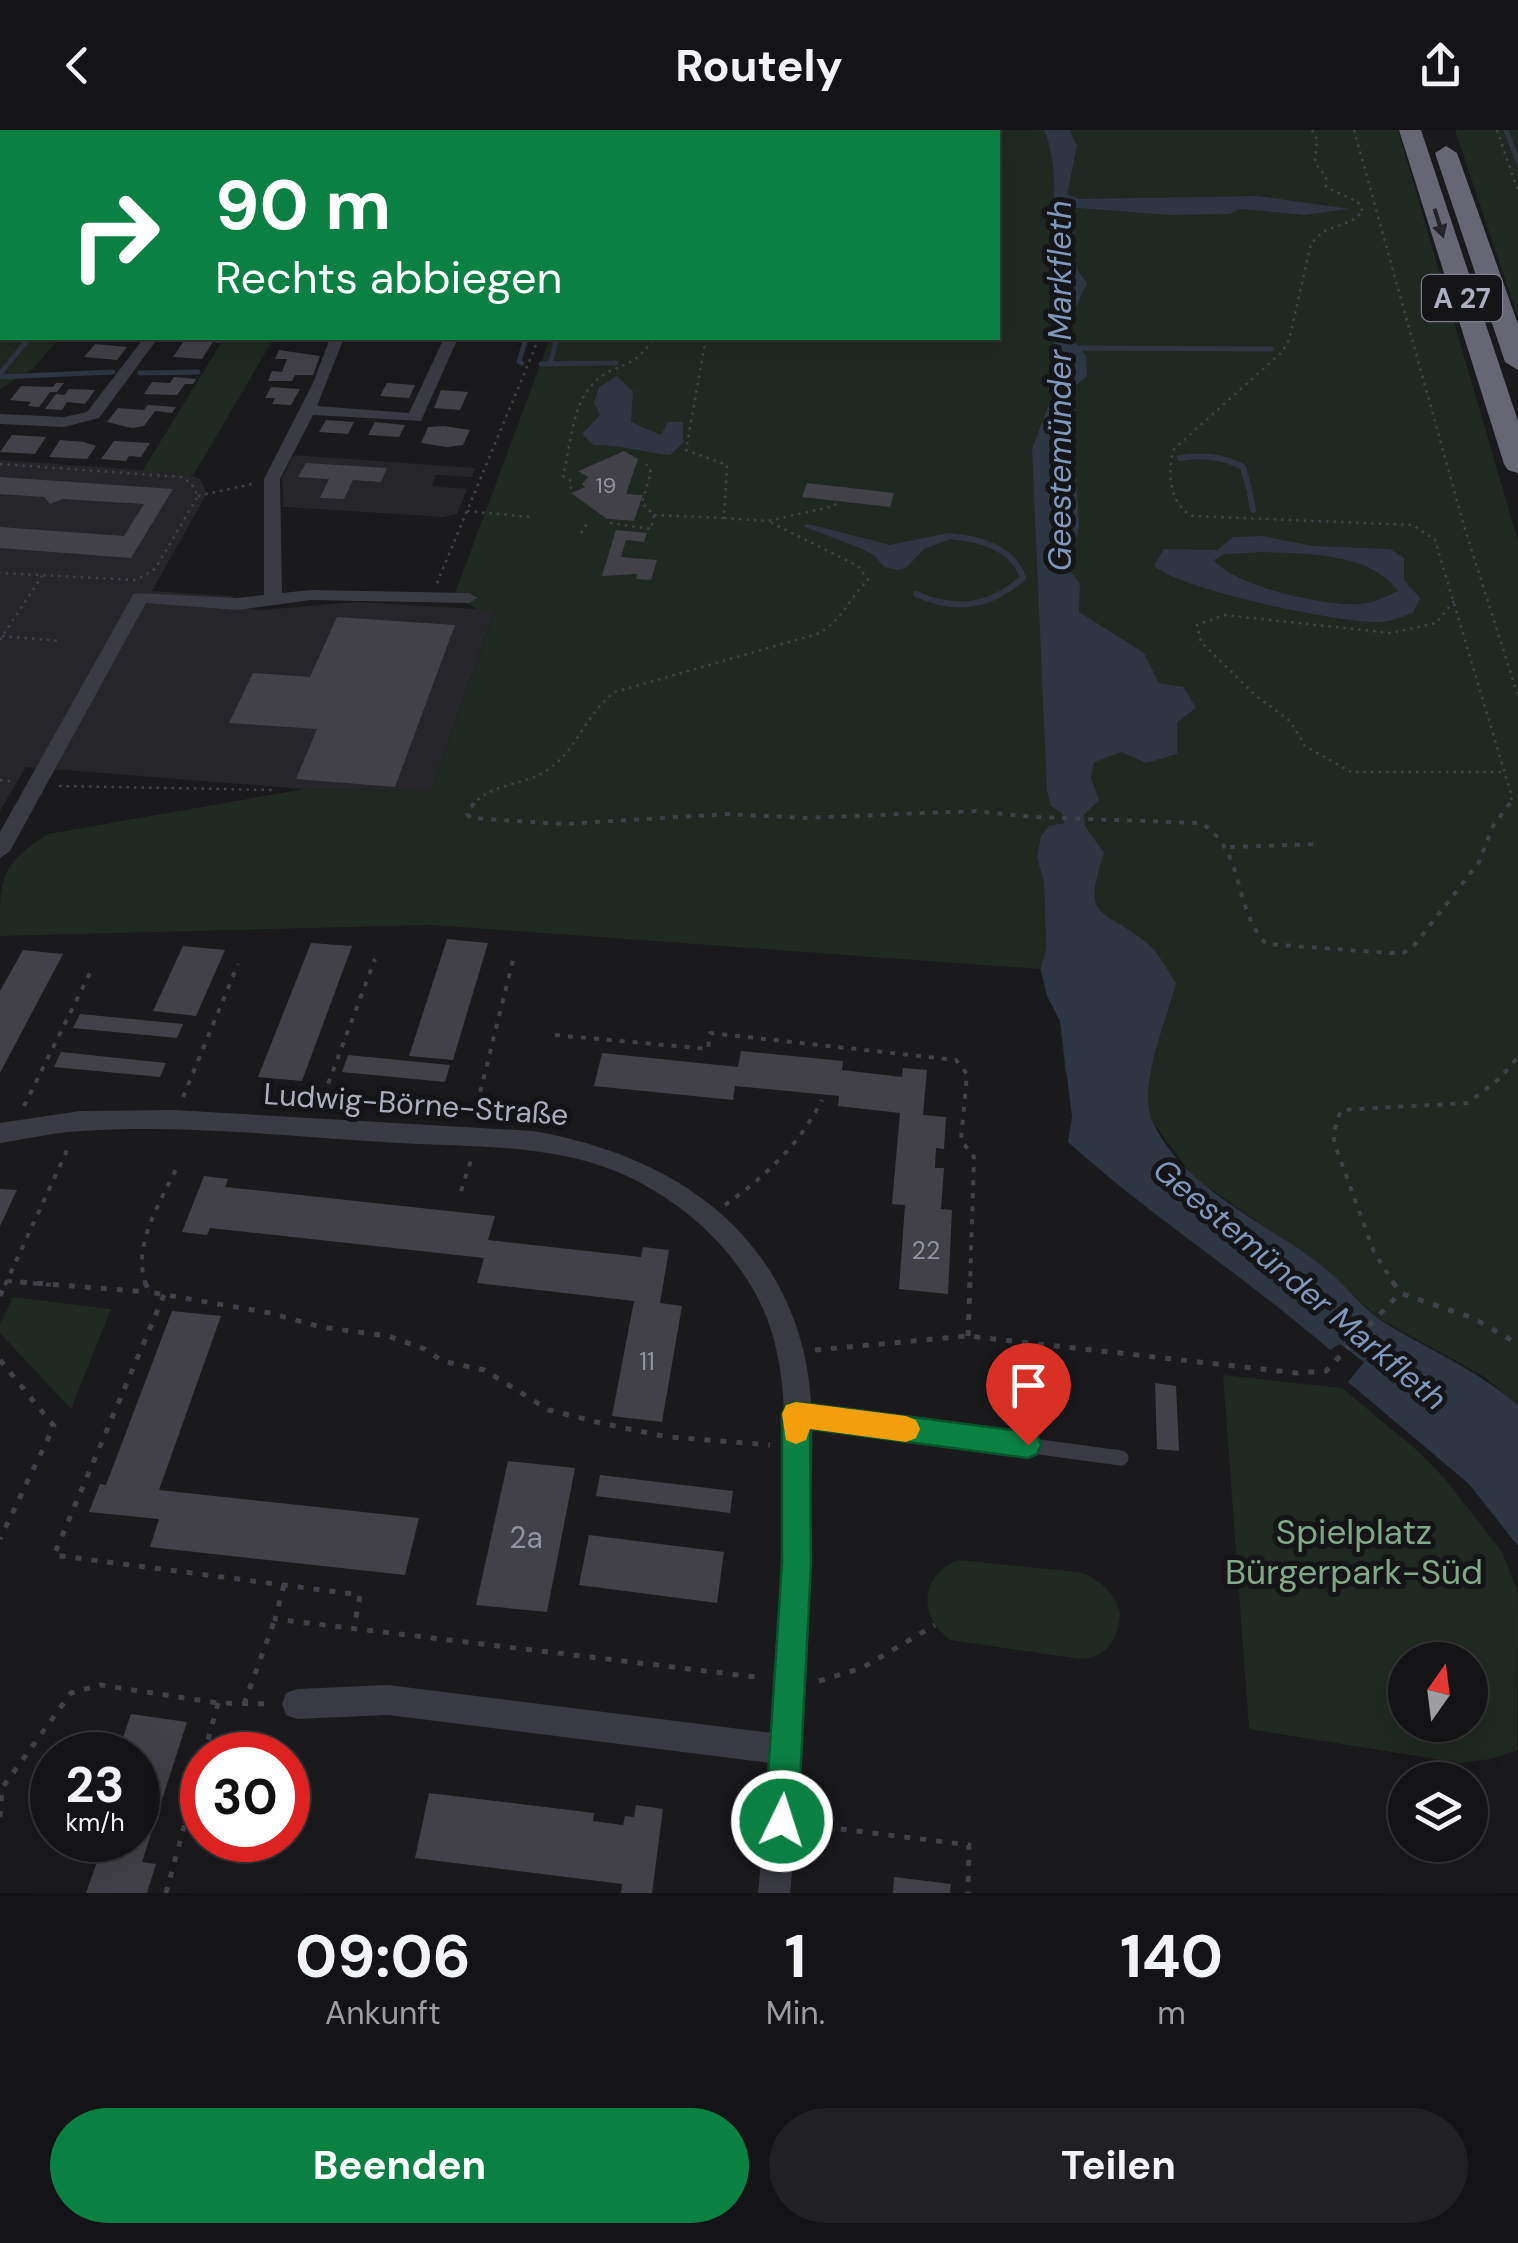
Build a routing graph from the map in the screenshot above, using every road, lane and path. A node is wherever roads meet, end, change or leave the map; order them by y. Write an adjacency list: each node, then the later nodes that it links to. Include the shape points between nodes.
1 (1312, 130): 36 (path, via 1315,164 1326,187 1358,202 1363,212 1312,243 1292,336 1282,352 1174,449 1174,504 1193,516 1223,519 1413,524 1435,540)
2 (1354, 130): 39 (path)
3 (1410, 130): 18 (highway, A 27, one-way to 18)
4 (1438, 130): 13 (highway, A 27)
5 (1496, 130): 6 (path)
6 (1518, 191)
7 (150, 340): 15 (street, via 93,415 64,422)
8 (336, 340): 14 (street)
9 (451, 340): 14 (street, via 415,418)
10 (537, 340): 23 (path)
11 (653, 340): 20 (path, via 637,364 595,381 586,392 563,476)
12 (706, 340): 26 (path, via 686,450 727,465)
13 (1518, 362)
14 (308, 410): 19 (street)
15 (0, 419)
16 (0, 464): 21 (path, via 181,477)
17 (646, 464): 24 (path, via 652,472 642,503)
18 (1518, 464)
19 (272, 479): 21 (path); 33 (street)
20 (571, 488)
21 (198, 496): 32 (path, via 154,569 136,580)
22 (838, 501): 27 (path)
23 (467, 511): 25 (path); 34 (path)
24 (654, 514): 26 (path); 29 (path, via 651,529)
25 (530, 517)
26 (724, 518): 27 (path)
27 (768, 521): 43 (path, via 867,574 837,624 615,692 591,711 553,767 478,796 467,814 564,824 939,811)
28 (588, 522): 30 (path)
29 (610, 523)
30 (581, 533)
31 (0, 573): 32 (path)
32 (42, 576): 37 (path)
33 (273, 598): 34 (street); 41 (street, via 238,604 140,597)
34 (431, 598): 35 (street)
35 (469, 598)
36 (1454, 601): 40 (path); 40 (path, via 1436,623 1391,633 1224,615 1196,625 1202,642 1290,720 1306,746 1351,772)
37 (1, 638): 38 (path)
38 (61, 641)
39 (1518, 696)
40 (1505, 772): 46 (path, via 1512,796 1508,810 1493,826 1479,862 1403,953 1266,944 1251,926)
41 (39, 786): 42 (path); 47 (street)
42 (274, 790)
43 (1060, 819): 44 (path)
44 (1088, 820): 46 (path, via 1202,823)
45 (1321, 844): 46 (path)
46 (1230, 847)
47 (0, 851)
48 (514, 956): 59 (path)
49 (375, 959): 57 (path)
50 (238, 964): 55 (path)
51 (93, 968): 58 (path)
52 (555, 1034): 68 (path, via 708,1049 710,1033 956,1060 967,1074 961,1140 974,1158)
53 (1518, 1057): 65 (path, via 1468,1103 1340,1110 1334,1145 1374,1252)
54 (822, 1100): 62 (path, via 789,1153)
55 (173, 1120): 56 (street, Ludwig-Börne-Straße); 57 (street, Ludwig-Börne-Straße)
56 (80, 1121): 58 (street, Ludwig-Börne-Straße); 63 (path)
57 (312, 1127): 59 (street, Ludwig-Börne-Straße)
58 (7, 1131)
59 (474, 1136): 61 (path); 62 (street, Ludwig-Börne-Straße, via 585,1150 639,1170)
60 (178, 1164): 64 (path, via 141,1253 139,1276)
61 (461, 1191)
62 (708, 1218): 70 (street, Ludwig-Börne-Straße, via 766,1289)
63 (7, 1280): 64 (path); 67 (path)
64 (149, 1292): 66 (path)
65 (1400, 1293): 68 (path, via 1326,1372); 69 (path, via 1472,1318)
66 (164, 1295): 73 (path, via 388,1336 484,1370 549,1410 604,1424 668,1437); 76 (path, via 54,1555)
67 (0, 1296)
68 (968, 1336): 70 (path)
69 (1518, 1344)
70 (790, 1353): 72 (street, Ludwig-Börne-Straße)
71 (0, 1360): 75 (path, via 54,1426)
72 (796, 1414): 73 (street, Ludwig-Börne-Straße); 74 (lane)
73 (796, 1447): 80 (street, Ludwig-Börne-Straße)
74 (1121, 1458)
75 (0, 1538)
76 (284, 1585): 77 (path); 79 (path, via 360,1595)
77 (275, 1620): 79 (path); 82 (path)
78 (934, 1625): 80 (path, via 827,1681)
79 (354, 1628): 80 (path)
80 (792, 1680): 85 (street, Ludwig-Börne-Straße)
81 (218, 1703): 82 (path); 84 (path); 86 (path, via 100,1685 72,1693)
82 (244, 1704): 83 (path)
83 (297, 1704): 85 (street, via 388,1700)
84 (210, 1732)
85 (787, 1750): 88 (street, Ludwig-Börne-Straße)
86 (1, 1788): 87 (path)
87 (0, 1816)
88 (782, 1821): 91 (street, Ludwig-Börne-Straße); 92 (path, via 969,1844)
89 (180, 1842): 90 (path)
90 (166, 1893)
91 (774, 1893)
92 (968, 1893)

